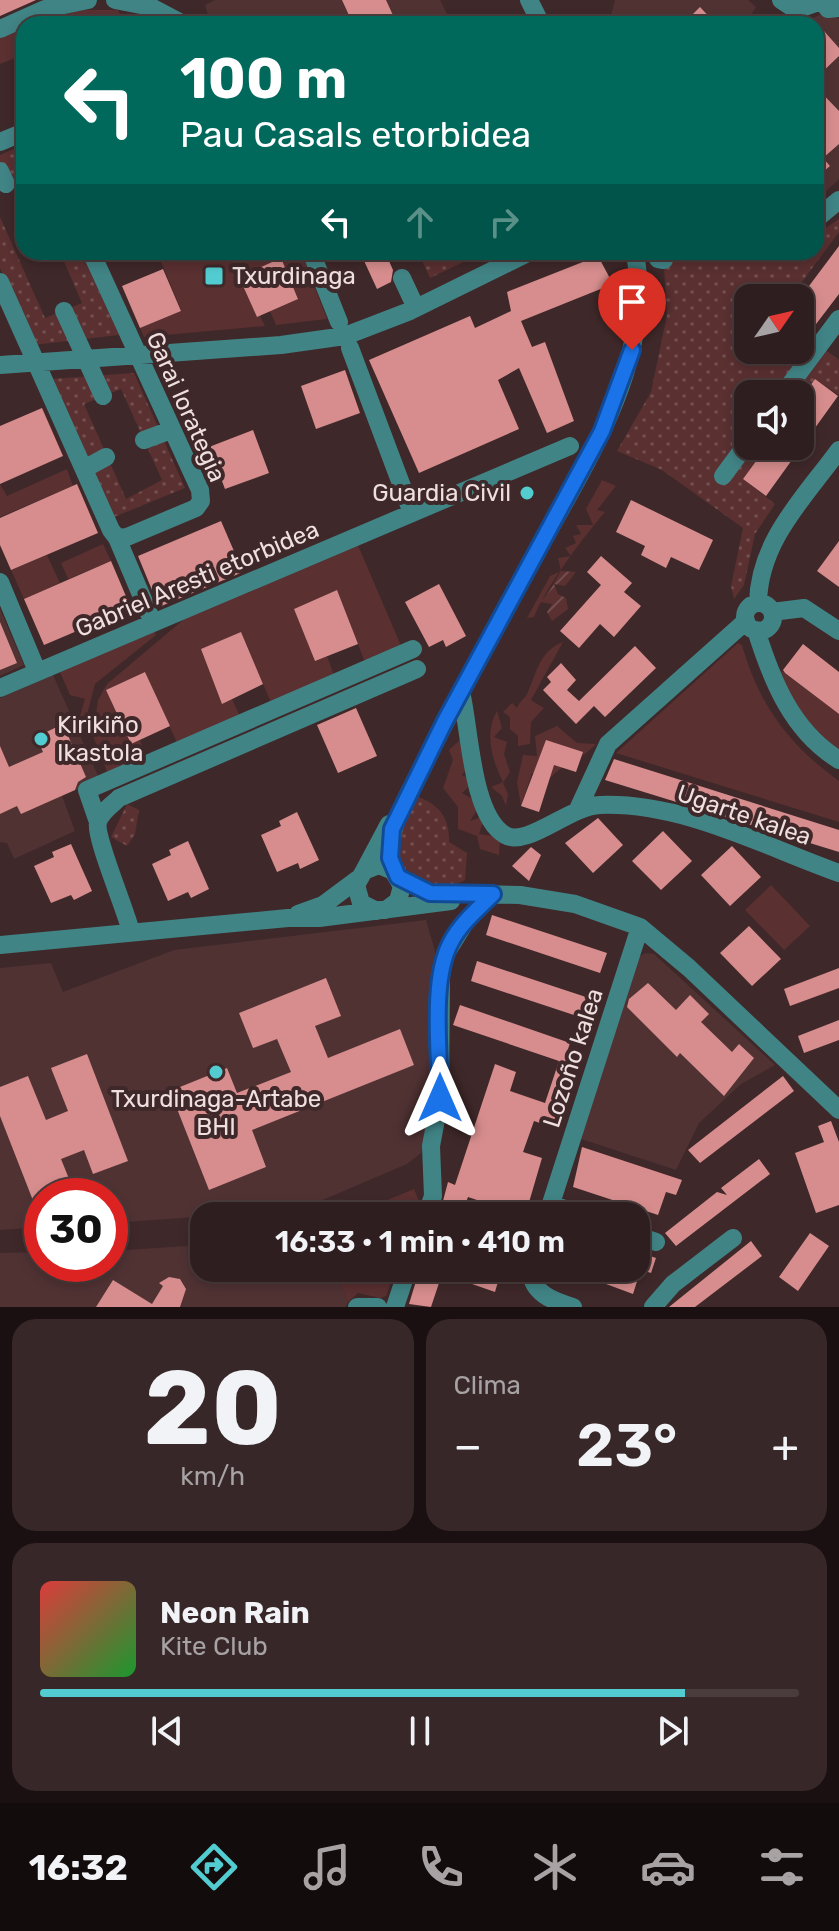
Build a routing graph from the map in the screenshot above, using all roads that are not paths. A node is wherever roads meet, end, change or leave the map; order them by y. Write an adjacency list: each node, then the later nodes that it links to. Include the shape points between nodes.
1 (88, 0): 6 (street)
2 (115, 0): 7 (street)
3 (821, 0): 4 (street, via 803,10); 5 (street, via 828,9)
4 (786, 4)
5 (839, 8)
6 (29, 16)
7 (168, 16)
8 (95, 260): 19 (street, Garai lorategia)
9 (314, 260): 17 (street)
10 (514, 260): 14 (street)
11 (636, 260): 44 (street, via 637,325 614,407)
12 (402, 278): 14 (street)
13 (0, 282): 21 (street)
14 (416, 308): 19 (street, via 371,328 320,341)
15 (64, 311): 20 (street)
16 (839, 319): 23 (street)
17 (339, 322)
18 (350, 348): 33 (street)
19 (138, 356): 20 (street); 25 (street, Garai lorategia)
20 (87, 359): 21 (street); 24 (street)
21 (36, 362): 22 (street); 31 (street)
22 (0, 365)
23 (793, 380)
24 (103, 396)
25 (171, 430): 26 (street); 34 (street, Garai lorategia, via 201,501 196,508)
26 (144, 440)
27 (570, 446): 33 (street, Gabriel Aresti etorbidea)
28 (839, 450): 36 (street, via 768,547 758,581)
29 (106, 457): 31 (street)
30 (735, 460): 32 (street)
31 (84, 469): 34 (street)
32 (723, 476)
33 (412, 513): 37 (street, Gabriel Aresti etorbidea)
34 (117, 538): 37 (street)
35 (0, 582): 42 (street)
36 (765, 608): 38 (street, via 769,626); 39 (street, via 804,608)
37 (153, 623): 42 (street, Gabriel Aresti etorbidea)
38 (751, 626): 45 (street, via 785,702 806,732); 47 (street, via 608,744)
39 (839, 631)
40 (413, 649): 48 (street, via 87,790)
41 (417, 669): 48 (street, via 119,798)
42 (37, 671): 43 (street, Gabriel Aresti etorbidea)
43 (0, 688)
44 (461, 692): 46 (street); 47 (street, Ugarte kalea, via 479,786 496,827 514,838 525,837)
45 (839, 760)
46 (419, 773): 50 (street, via 392,829 389,843); 51 (street)
47 (579, 807): 49 (street, Ugarte kalea, via 666,811)
48 (98, 822): 56 (street, via 98,836)
49 (839, 873)
50 (396, 874): 51 (street, via 379,865); 52 (street, via 430,893); 53 (street, via 400,897)
51 (361, 875): 53 (street, via 356,892 361,903); 54 (street, via 323,905)
52 (493, 894): 53 (street); 55 (street, via 575,904); 61 (street, via 466,921 445,955)
53 (382, 911): 54 (street)
54 (288, 918): 56 (street)
55 (640, 927): 58 (street); 62 (street, Lozoño kalea)
56 (131, 932): 57 (street)
57 (0, 945)
58 (819, 1087): 59 (street); 60 (street)
59 (839, 1097)
60 (839, 1110)
61 (431, 1202)
62 (552, 1202)
63 (733, 1238): 72 (street, via 673,1284)
64 (650, 1240): 65 (street)
65 (656, 1242)
66 (403, 1282): 70 (street)
67 (536, 1282): 71 (street, via 540,1292)
68 (357, 1307): 69 (street)
69 (378, 1307)
70 (395, 1307)
71 (573, 1307)
72 (653, 1307)

